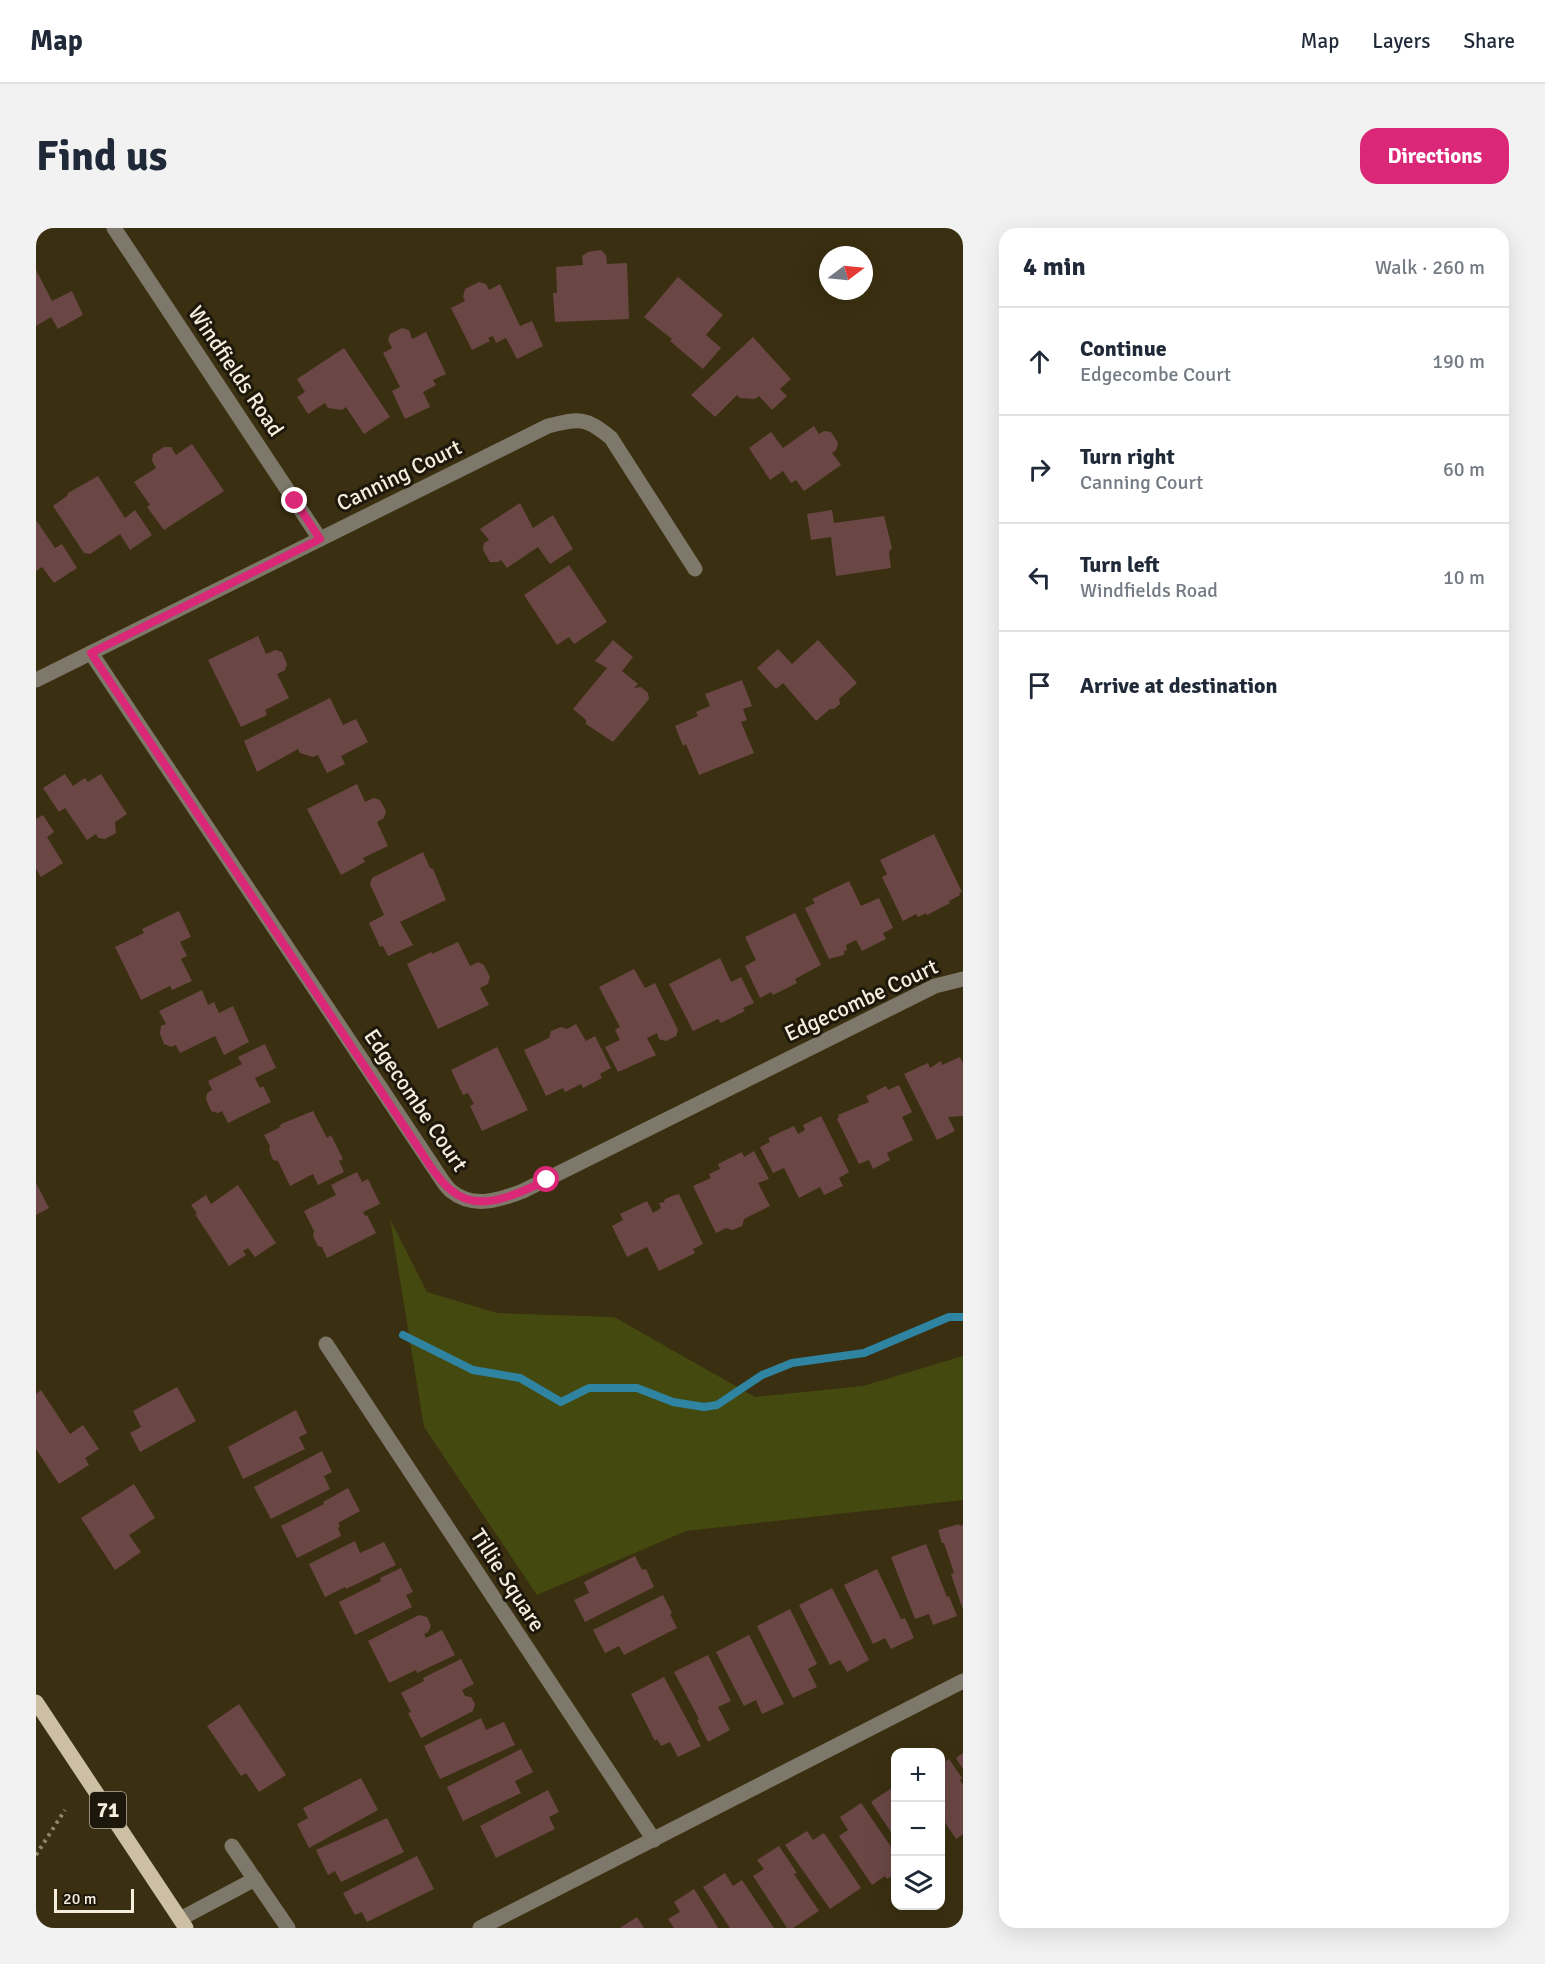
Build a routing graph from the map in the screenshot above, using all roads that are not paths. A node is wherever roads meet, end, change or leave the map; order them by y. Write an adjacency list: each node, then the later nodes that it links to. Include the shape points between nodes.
1 (114, 228): 2 (street, Windfields Road)
2 (320, 539): 3 (street, Canning Court, via 548,426 571,420 593,423 611,438); 4 (street, Canning Court)
3 (695, 569)
4 (91, 653): 5 (street, Canning Court); 6 (street, Edgecombe Court, via 434,1168 451,1191 472,1200 496,1201 523,1191 935,986)
5 (36, 680)
6 (963, 979)
7 (326, 1344): 10 (street, Tillie Square)
8 (963, 1681): 10 (street)
9 (36, 1702): 13 (main road, 71)
10 (654, 1840): 15 (street)
11 (232, 1846): 12 (street)
12 (255, 1879): 13 (street); 14 (street)
13 (183, 1923)
14 (288, 1928)
15 (480, 1928)

